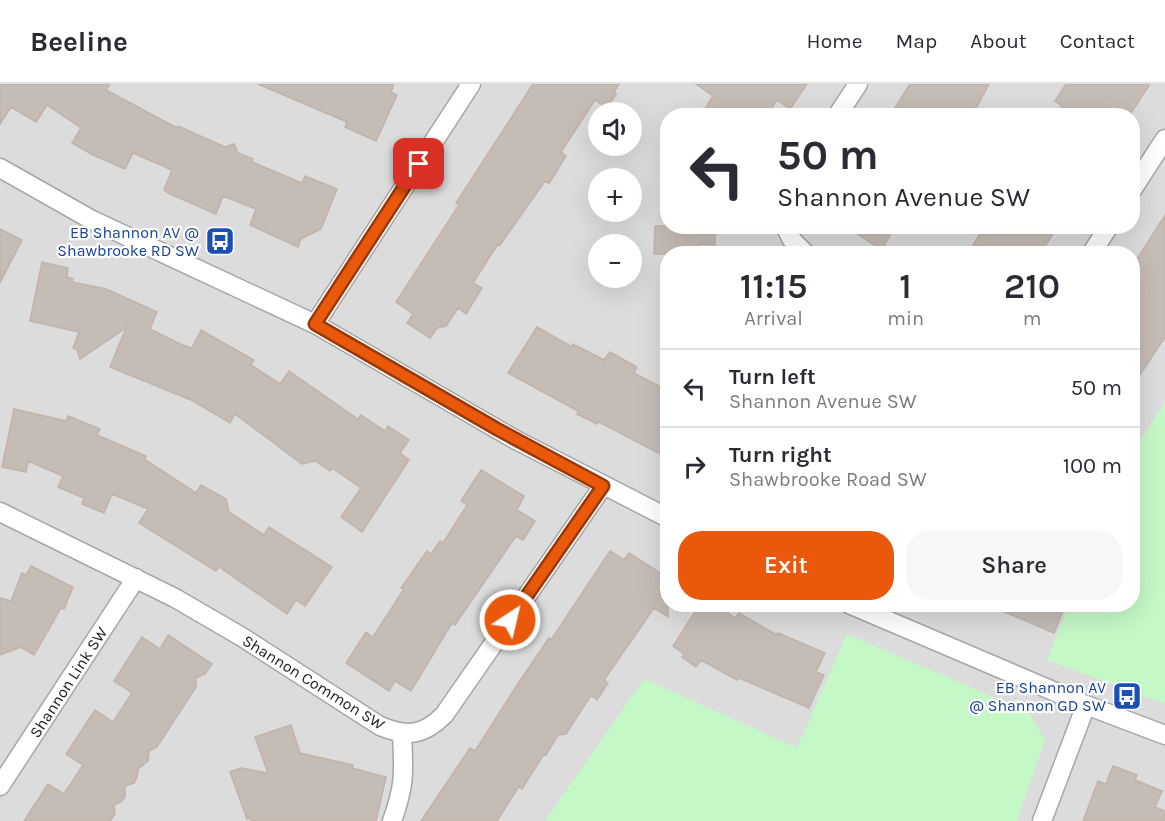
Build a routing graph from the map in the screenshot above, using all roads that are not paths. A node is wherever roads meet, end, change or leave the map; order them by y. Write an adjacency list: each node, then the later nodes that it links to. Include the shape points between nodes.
1 (471, 84): 9 (street)
2 (858, 84): 3 (street)
3 (842, 108)
4 (1165, 139): 6 (street)
5 (0, 168): 9 (street, via 92,220)
6 (1140, 178)
7 (789, 234): 8 (street)
8 (798, 246)
9 (315, 324): 10 (street)
10 (603, 486): 12 (street); 16 (street, Shannon Common SW, via 444,715 433,726)
11 (0, 512): 13 (street, Shannon Common SW)
12 (660, 514)
13 (136, 578): 16 (street, Shannon Common SW, via 214,620 380,726); 18 (street, Shannon Link SW)
14 (868, 612): 15 (street)
15 (1086, 705): 17 (street); 20 (street)
16 (402, 734): 19 (street, via 402,793)
17 (1165, 735)
18 (0, 786)
19 (392, 821)
20 (1042, 821)

